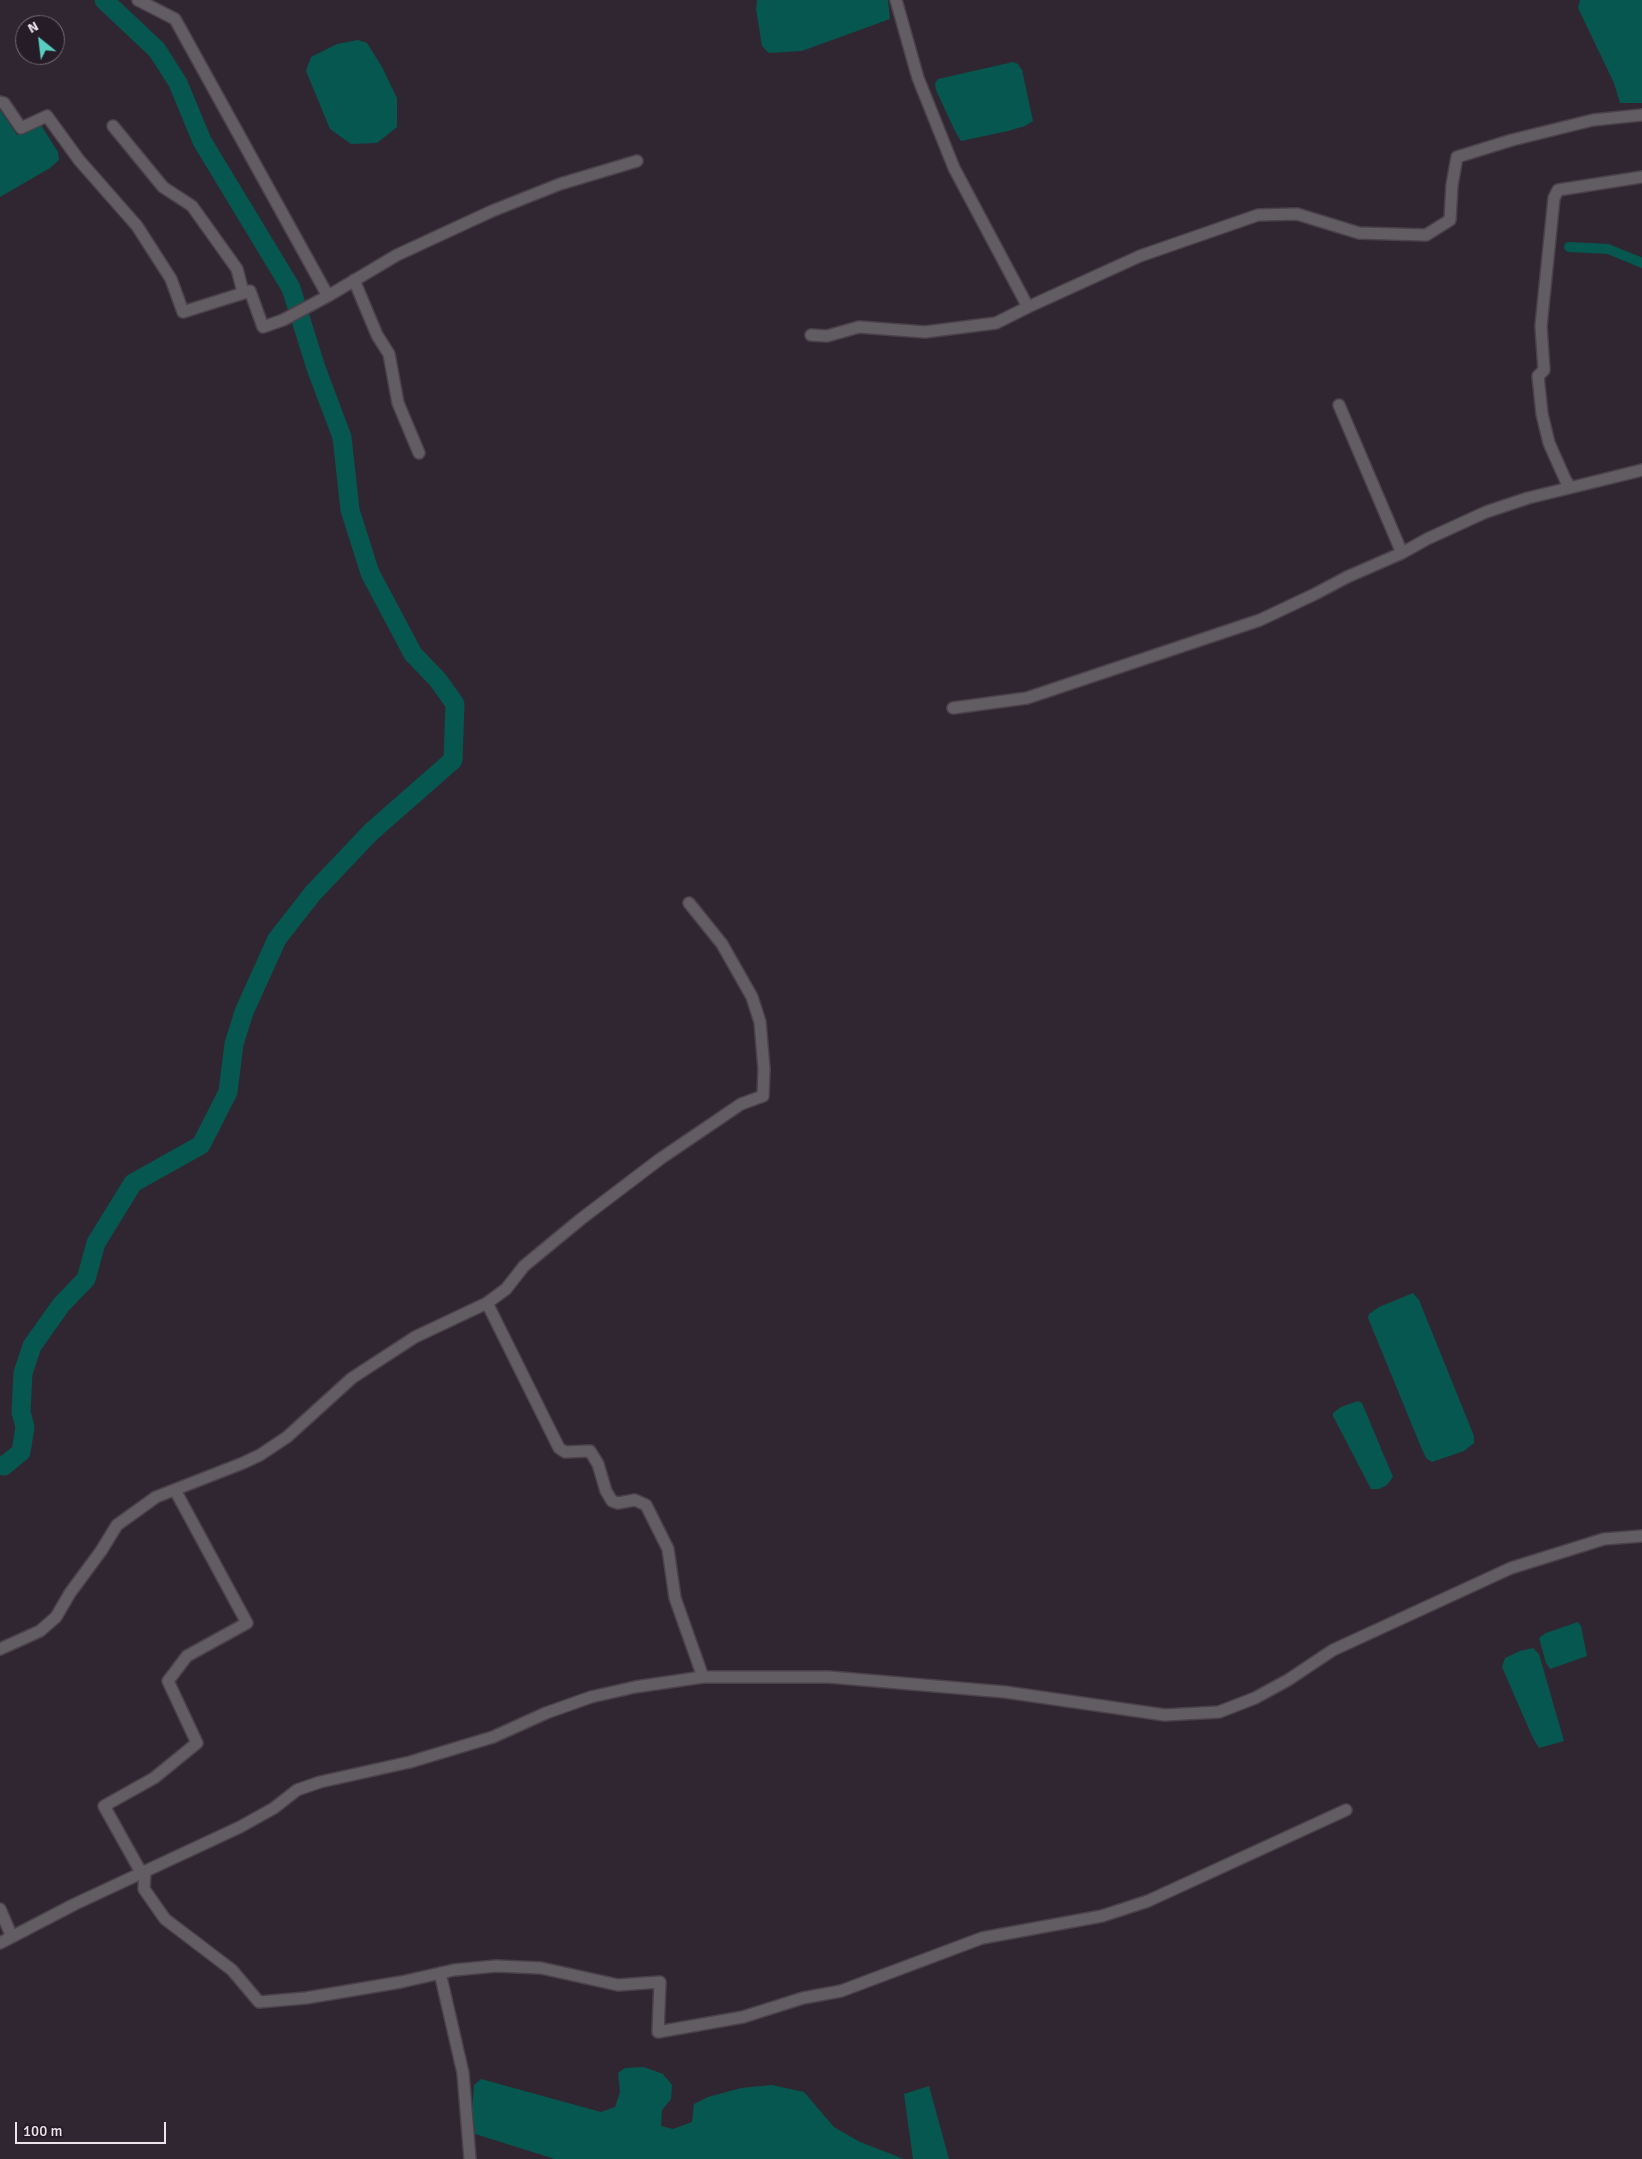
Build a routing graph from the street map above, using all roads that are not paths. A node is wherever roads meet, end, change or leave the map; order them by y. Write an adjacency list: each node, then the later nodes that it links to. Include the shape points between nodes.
1 (138, 0): 10 (street, via 175,19)
2 (896, 0): 11 (street, via 918,78 954,168)
3 (0, 102): 9 (street, via 21,128 47,116 79,160 138,226 171,279 183,312)
4 (1642, 115): 11 (street, via 1592,120 1457,157 1450,220 1426,235 1359,233 1297,214 1258,215 1140,256)
5 (113, 126): 9 (street, via 163,187 192,206 237,269)
6 (636, 161): 8 (street, via 560,184 492,211 398,254)
7 (1642, 177): 16 (street, via 1558,190 1554,198 1541,326 1545,426)
8 (354, 280): 10 (street); 14 (street, via 377,335 389,354 398,403)
9 (242, 292): 10 (street, via 250,291 262,327 283,320)
10 (328, 296)
11 (1028, 307): 12 (street, via 996,323 924,332 859,327 827,336)
12 (811, 335)
13 (1339, 405): 17 (street)
14 (419, 453)
15 (1642, 470): 16 (street)
16 (1569, 488): 17 (street, via 1486,512)
17 (1402, 553): 18 (street, via 1347,576 1260,620 1027,698)
18 (953, 708)
19 (689, 903): 20 (street, via 722,944 752,997 760,1022 763,1096 741,1104 660,1159 581,1219)
20 (487, 1303): 21 (street, via 415,1337 352,1378 287,1437 260,1455); 24 (street, via 559,1448 565,1452 590,1451 612,1501 635,1500 646,1505 668,1549 675,1598)
21 (175, 1490): 23 (street, via 156,1497 117,1525 56,1617 40,1631); 26 (street, via 247,1623 188,1656 168,1681 197,1743 154,1778 104,1806)
22 (1642, 1536): 24 (street, via 1604,1540 1511,1568 1333,1650 1255,1698 1219,1712 1165,1715 1005,1692 829,1677)
23 (0, 1649)
24 (703, 1677): 26 (street, via 592,1697 493,1737 410,1762 320,1782 298,1790 240,1827)
25 (1346, 1810): 30 (street, via 1148,1901 1102,1916 982,1938 841,1991 803,1998 742,2017 658,2032 660,1982 618,1985 542,1968 505,1966)
26 (143, 1873): 28 (street); 30 (street, via 144,1890 165,1919 232,1970 259,2002 306,1998)
27 (0, 1909): 28 (street)
28 (12, 1937): 29 (street)
29 (0, 1943)
30 (440, 1973): 31 (street, via 463,2073)
31 (470, 2159)

